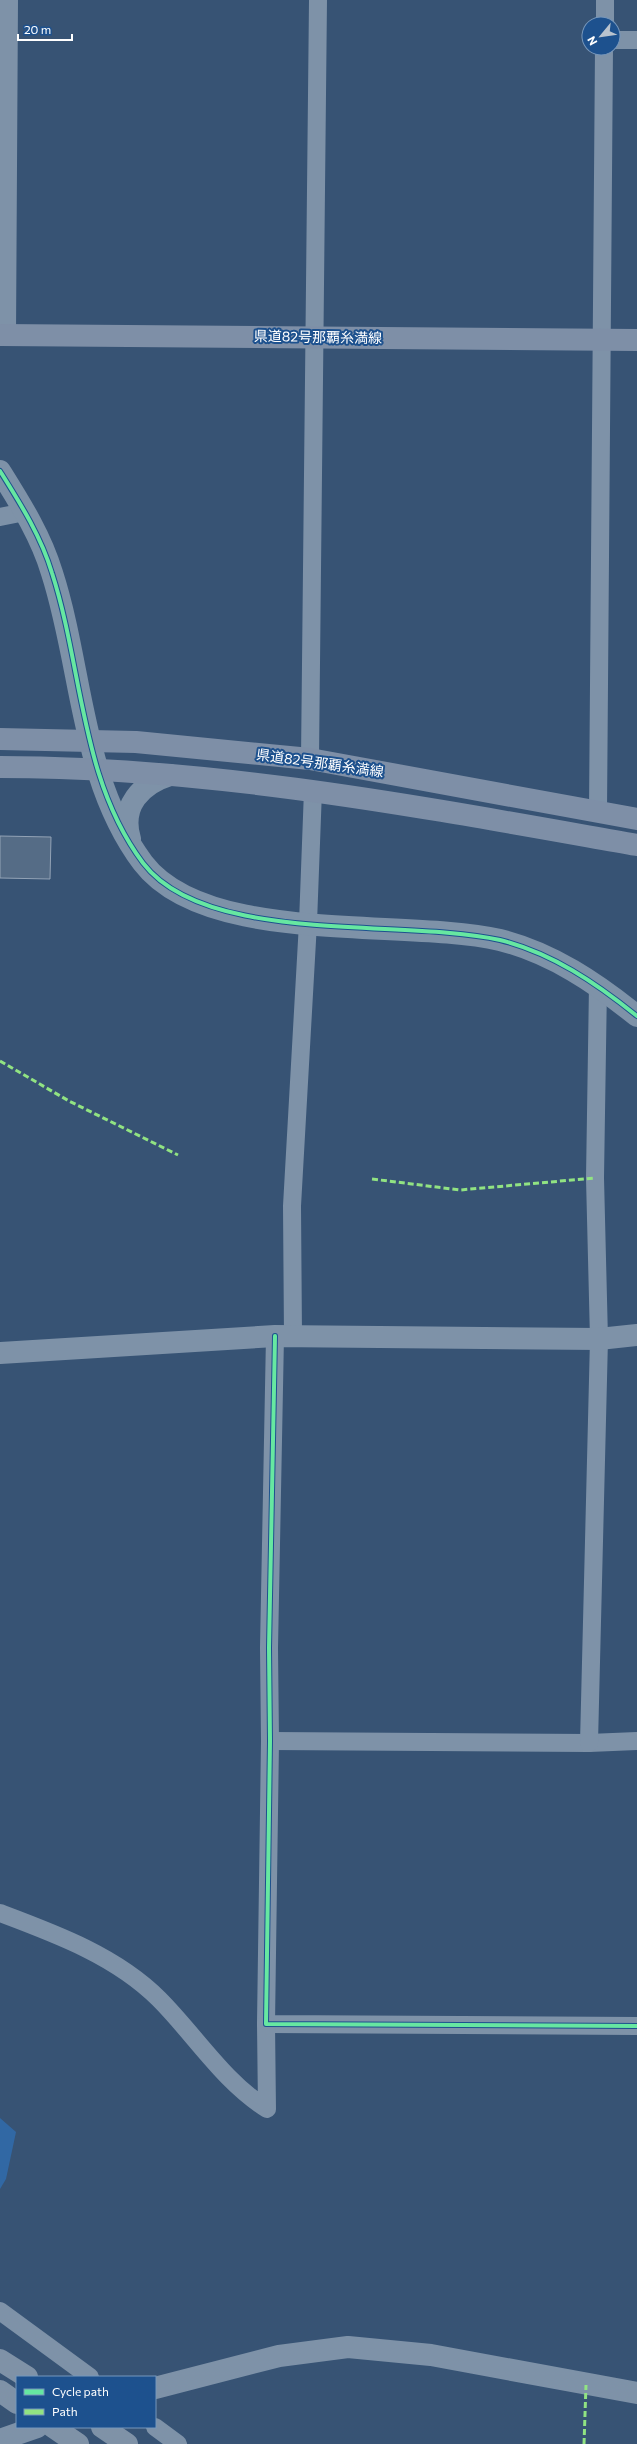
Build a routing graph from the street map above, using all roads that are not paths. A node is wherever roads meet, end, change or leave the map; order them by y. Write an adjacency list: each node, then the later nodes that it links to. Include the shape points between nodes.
1 (10, 0): 8 (street)
2 (318, 0): 9 (street)
3 (605, 0): 4 (street)
4 (604, 16)
5 (621, 40): 6 (street)
6 (637, 40)
7 (604, 56): 10 (street)
8 (4, 335): 9 (main road, 県道82号那覇糸満線)
9 (314, 337): 10 (main road, 県道82号那覇糸満線); 17 (street)
10 (601, 340): 11 (main road, 県道82号那覇糸満線); 22 (street)
11 (637, 340)
12 (0, 470): 13 (street)
13 (25, 512): 14 (street); 16 (street, via 52,570 68,631)
14 (0, 517)
15 (0, 738): 16 (main road, 県道82号那覇糸満線)
16 (90, 741): 17 (main road, 県道82号那覇糸満線, via 136,742); 19 (street)
17 (310, 759): 22 (main road, 県道82号那覇糸満線)
18 (0, 767): 19 (main road, 県道82号那覇糸満線)
19 (97, 769): 20 (main road, 県道82号那覇糸満線); 25 (street, via 109,807)
20 (170, 775): 21 (main road, 県道82号那覇糸満線); 25 (street, via 148,784 134,797 129,807 127,823)
21 (313, 790): 24 (main road, 県道82号那覇糸満線); 26 (street)
22 (598, 812): 23 (main road, 県道82号那覇糸満線)
23 (637, 819)
24 (637, 845)
25 (133, 849): 26 (street, via 146,866 175,891 195,902 251,916)
26 (308, 923): 27 (street, via 455,932 502,941 546,956); 30 (street)
27 (598, 985): 28 (street); 31 (street, via 595,1178)
28 (637, 1016)
29 (637, 1335): 31 (street)
30 (284, 1336): 31 (street); 32 (street); 33 (street, via 268,1648)
31 (599, 1339): 35 (street)
32 (0, 1353)
33 (270, 1741): 35 (street); 37 (street)
34 (637, 1741): 35 (street)
35 (590, 1743)
36 (0, 1913): 37 (street, via 52,1933 124,1970 158,1998 237,2086 267,2109)
37 (266, 2024): 38 (street)
38 (637, 2026)
39 (0, 2311): 42 (street)
40 (0, 2360): 41 (highway)
41 (25, 2376)
42 (89, 2376)
43 (156, 2388): 45 (street, via 279,2356 348,2347 431,2355)
44 (0, 2391): 46 (highway)
45 (637, 2393)
46 (16, 2402)
47 (156, 2427): 54 (street)
48 (34, 2428): 51 (street)
49 (54, 2428): 52 (highway)
50 (103, 2428): 53 (highway)
51 (0, 2440)
52 (78, 2444)
53 (127, 2444)
54 (178, 2444)

